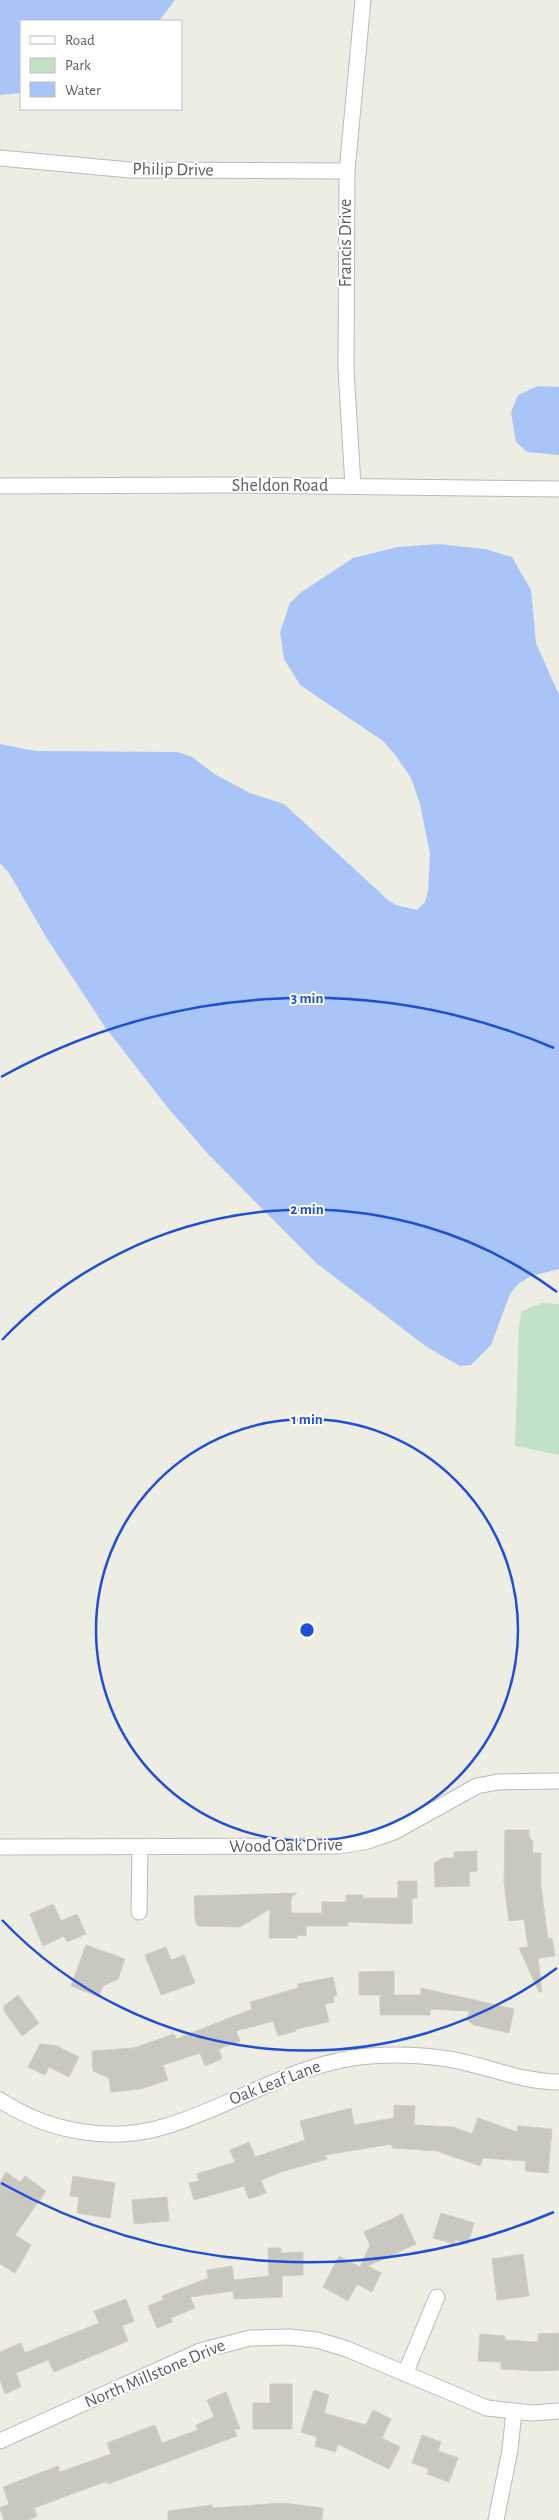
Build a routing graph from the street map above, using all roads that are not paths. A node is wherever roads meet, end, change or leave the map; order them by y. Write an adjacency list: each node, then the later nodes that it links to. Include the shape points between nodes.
1 (363, 0): 3 (street, Francis Drive)
2 (0, 158): 3 (street, Philip Drive, via 130,170)
3 (347, 171): 5 (street, Francis Drive, via 346,369)
4 (0, 486): 5 (street, Sheldon Road)
5 (353, 486): 6 (street, Sheldon Road)
6 (559, 489)
7 (559, 1781): 9 (street, Wood Oak Drive, via 498,1782 477,1786 394,1832 368,1842 340,1846)
8 (0, 1847): 9 (street, Wood Oak Drive)
9 (140, 1848): 10 (street)
10 (139, 1912)
11 (559, 2082): 12 (street, Oak Leaf Lane, via 503,2075 449,2060 370,2056 333,2061 283,2077 185,2120 136,2133 101,2134 67,2130 21,2114)
12 (1, 2103)
13 (437, 2297): 14 (street)
14 (405, 2374): 15 (street, North Millstone Drive, via 487,2408); 17 (street, North Millstone Drive, via 317,2340 250,2338 200,2351)
15 (514, 2411): 16 (street, North Millstone Drive); 18 (street)
16 (559, 2411)
17 (0, 2441)
18 (496, 2520)

